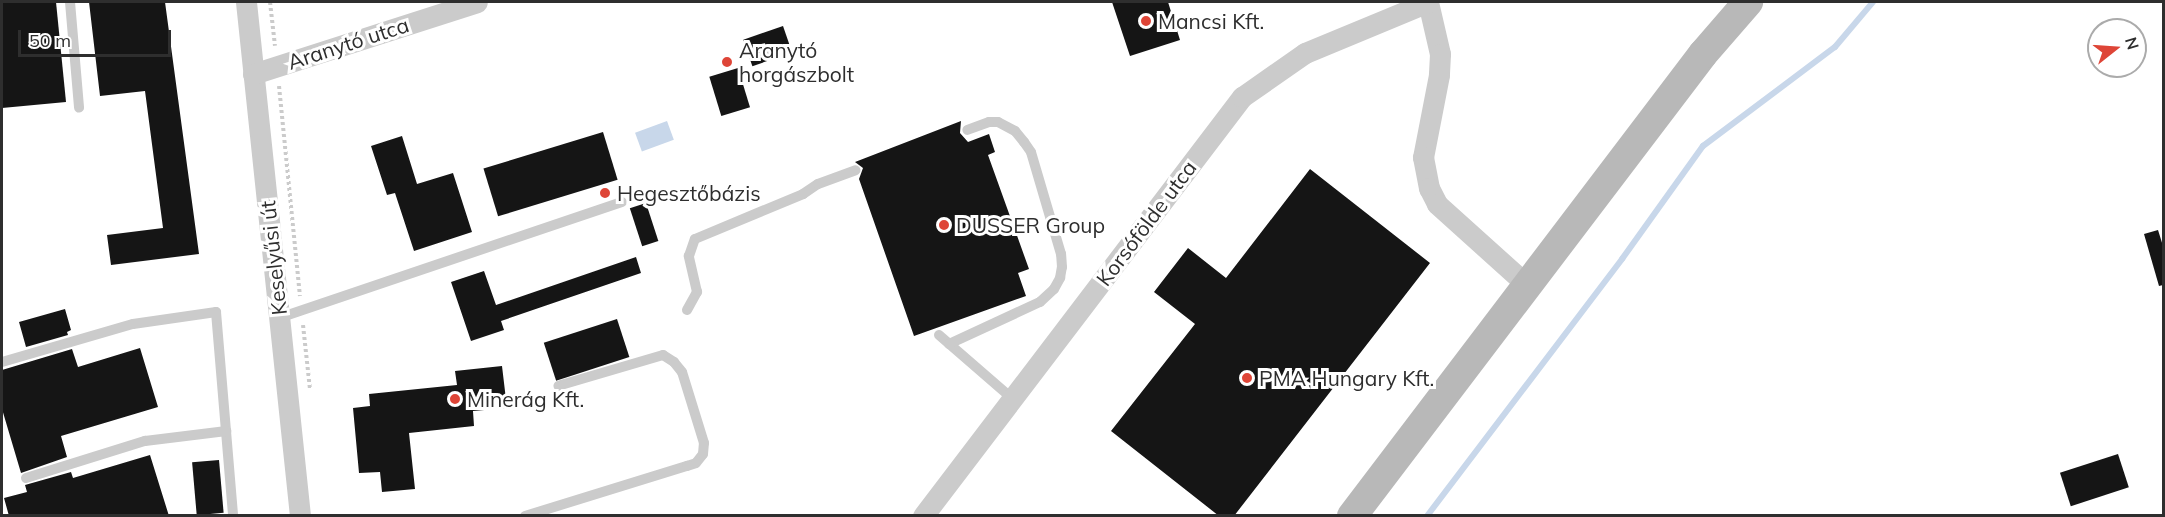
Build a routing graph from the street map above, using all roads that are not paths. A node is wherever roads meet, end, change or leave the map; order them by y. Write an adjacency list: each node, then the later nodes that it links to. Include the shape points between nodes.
1 (70, 2): 7 (lane)
2 (246, 2): 6 (street, Keselyűsi út)
3 (477, 2): 6 (street, Aranytó utca)
4 (1428, 2): 11 (street, via 1440,54 1423,157 1429,188 1437,204); 18 (street, Korsófölde utca, via 1305,53 1242,97)
5 (1748, 2): 11 (main road, via 1702,54)
6 (253, 74): 13 (street, Keselyűsi út)
7 (79, 108)
8 (967, 130): 15 (lane, via 998,122 1015,131 1024,142 1034,164 1062,267 1054,289 1040,302)
9 (856, 170): 12 (lane, via 695,239 688,256 697,292)
10 (622, 202): 13 (lane)
11 (1527, 285): 25 (main road)
12 (687, 310)
13 (279, 318): 21 (street, Keselyűsi út)
14 (939, 335): 15 (lane)
15 (949, 344): 18 (lane)
16 (2, 362): 19 (lane, via 133,324 216,312)
17 (558, 386): 23 (lane, via 663,355 682,372 704,443 703,454 696,463)
18 (1013, 399): 24 (street, Korsófölde utca)
19 (226, 431): 20 (lane, via 145,441); 22 (lane)
20 (26, 478)
21 (295, 514)
22 (233, 516)
23 (525, 516)
24 (923, 516)
25 (1352, 516)

